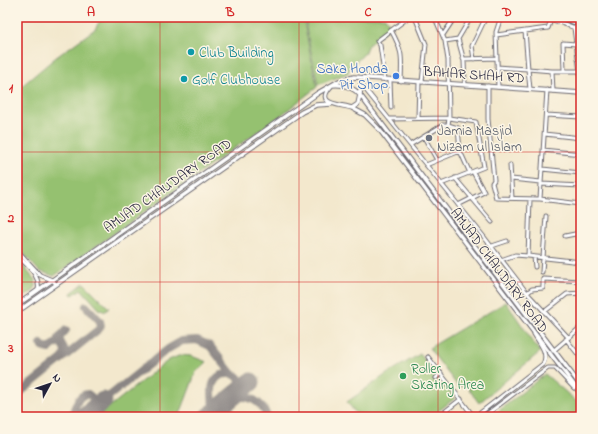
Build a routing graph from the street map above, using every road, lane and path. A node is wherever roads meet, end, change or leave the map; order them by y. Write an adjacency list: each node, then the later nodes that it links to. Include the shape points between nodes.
1 (409, 17): 14 (street)
2 (415, 17): 35 (street, via 426,44)
3 (455, 17): 17 (street)
4 (471, 17): 19 (street)
5 (486, 17): 24 (street, via 472,46)
6 (501, 17): 18 (street)
7 (544, 17): 11 (street)
8 (559, 17): 10 (street)
9 (435, 18): 17 (street)
10 (566, 18): 12 (street)
11 (551, 20): 13 (street); 16 (street, via 548,28)
12 (581, 25)
13 (574, 28): 15 (street); 21 (street)
14 (391, 30): 31 (street, via 377,41 380,45); 34 (street, via 402,52)
15 (581, 30)
16 (525, 32): 18 (street); 26 (street)
17 (443, 35): 20 (street)
18 (496, 35): 22 (street)
19 (458, 39): 20 (street); 23 (street)
20 (445, 41): 37 (street)
21 (576, 44): 28 (street, via 563,43); 29 (street)
22 (497, 58): 24 (street); 25 (street)
23 (463, 59): 24 (street); 39 (street)
24 (474, 59)
25 (497, 68): 26 (street); 41 (street)
26 (528, 69): 27 (street); 42 (street)
27 (552, 70): 28 (street); 44 (street)
28 (564, 70): 29 (street)
29 (580, 72): 33 (street)
30 (366, 78): 31 (main road, BAHAR SHAH RD); 36 (main road); 38 (main road, AMJAD CHAUDARY ROAD, via 349,78)
31 (385, 80): 32 (main road, BAHAR SHAH RD)
32 (390, 80): 34 (main road, BAHAR SHAH RD); 49 (street)
33 (581, 80)
34 (401, 81): 35 (main road, BAHAR SHAH RD)
35 (420, 82): 37 (main road, BAHAR SHAH RD); 53 (street)
36 (361, 84): 46 (main road); 52 (street)
37 (449, 84): 39 (main road, BAHAR SHAH RD); 54 (street)
38 (332, 85): 46 (main road, via 348,86); 47 (main road, via 326,96); 95 (main road, AMJAD CHAUDARY ROAD)
39 (465, 85): 40 (main road, BAHAR SHAH RD)
40 (488, 86): 41 (main road, BAHAR SHAH RD); 75 (street, via 488,119 494,180 492,183 496,198)
41 (498, 87): 42 (main road, BAHAR SHAH RD)
42 (530, 89): 43 (main road, BAHAR SHAH RD)
43 (548, 90): 44 (main road, BAHAR SHAH RD); 50 (street)
44 (553, 91): 45 (main road, BAHAR SHAH RD)
45 (581, 92)
46 (360, 95): 48 (main road, via 358,104); 107 (main road, AMJAD CHAUDARY ROAD)
47 (331, 104): 48 (main road); 97 (main road, AMJAD CHAUDARY ROAD, via 316,105 302,112)
48 (352, 108): 104 (main road, AMJAD CHAUDARY ROAD, via 365,115 379,129)
49 (391, 108)
50 (546, 115): 51 (street); 56 (street)
51 (581, 117)
52 (389, 118): 53 (street); 59 (street)
53 (418, 118): 54 (street)
54 (449, 118): 55 (street); 67 (street, via 474,121 477,124 484,168)
55 (448, 125): 57 (street, via 443,125); 61 (street, via 458,128)
56 (544, 134): 58 (street); 60 (street)
57 (424, 137): 59 (street); 63 (street)
58 (581, 138)
59 (410, 145): 64 (street)
60 (543, 150): 62 (street); 66 (street)
61 (460, 151): 63 (street); 67 (street)
62 (581, 154)
63 (437, 160): 64 (street)
64 (426, 165): 72 (street)
65 (510, 165): 70 (street)
66 (542, 169): 68 (street); 71 (street)
67 (471, 172): 69 (street); 74 (street, via 484,192)
68 (581, 173)
69 (455, 178): 72 (street); 74 (street)
70 (511, 179): 71 (street); 75 (street)
71 (541, 183): 73 (street); 77 (street)
72 (441, 184): 79 (street)
73 (581, 186)
74 (472, 198): 79 (street); 81 (street)
75 (512, 198): 76 (street)
76 (530, 199): 77 (street); 88 (street)
77 (540, 199): 78 (street)
78 (581, 204)
79 (458, 205): 85 (street)
80 (546, 216): 90 (street)
81 (492, 222)
82 (581, 234): 83 (street)
83 (565, 236)
84 (507, 241): 85 (street)
85 (492, 246): 91 (street)
86 (17, 250): 95 (street, via 37,272)
87 (17, 255): 98 (street, via 37,276)
88 (528, 256): 89 (street); 91 (street, via 511,256)
89 (534, 257): 90 (street); 93 (street)
90 (543, 258): 92 (street); 94 (street)
91 (501, 260): 99 (street)
92 (581, 262)
93 (535, 267)
94 (542, 272)
95 (52, 280): 97 (street); 98 (main road, AMJAD CHAUDARY ROAD)
96 (581, 280): 99 (street, via 543,279 543,288 532,289)
97 (56, 284): 102 (main road, AMJAD CHAUDARY ROAD)
98 (38, 290): 101 (main road, AMJAD CHAUDARY ROAD)
99 (527, 293): 103 (street)
100 (581, 293): 103 (street, via 567,294)
101 (17, 305)
102 (17, 312)
103 (544, 312): 106 (street)
104 (524, 319): 113 (main road, AMJAD CHAUDARY ROAD); 116 (street, via 545,352 545,362)
105 (581, 327): 106 (street)
106 (567, 338): 107 (street); 109 (street)
107 (554, 351): 112 (main road, AMJAD CHAUDARY ROAD)
108 (428, 357): 110 (street)
109 (581, 358)
110 (441, 374): 111 (street); 114 (street)
111 (436, 378)
112 (581, 386)
113 (581, 394): 117 (street, via 555,368 548,368)
114 (460, 399): 115 (street); 116 (street)
115 (438, 417)
116 (473, 417)
117 (483, 417)

